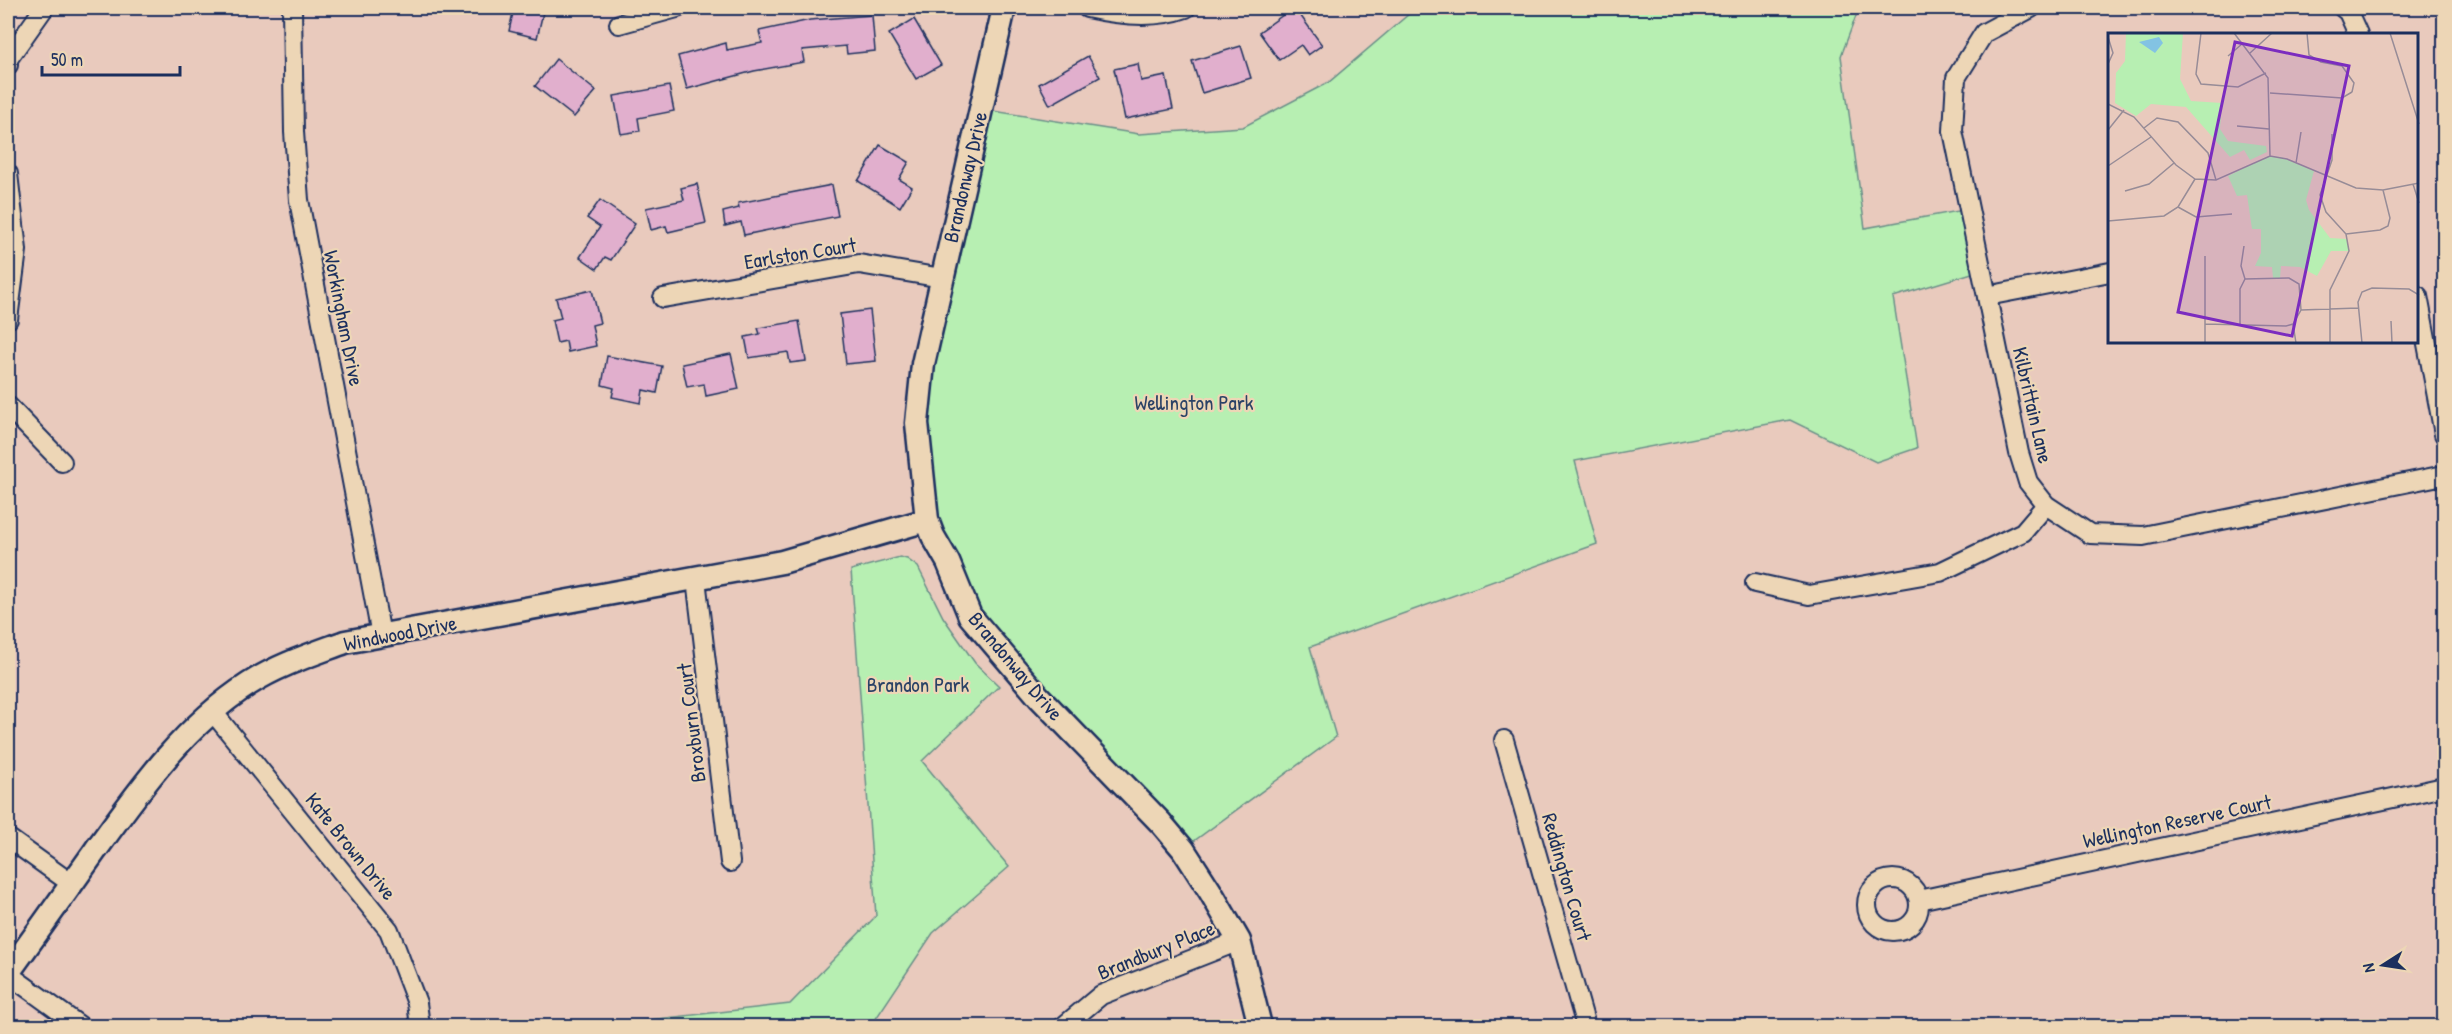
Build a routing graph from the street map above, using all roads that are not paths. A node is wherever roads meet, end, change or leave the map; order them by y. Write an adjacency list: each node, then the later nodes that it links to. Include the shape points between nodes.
1 (44, 8): 11 (street, via 8,59)
2 (292, 8): 27 (street, Workingham Drive, via 299,200)
3 (677, 8): 9 (street)
4 (1004, 8): 14 (street, Brandonway Drive)
5 (1088, 8): 6 (street, via 1109,13 1170,13)
6 (1186, 8)
7 (2031, 8): 15 (street, Kilbrittain Lane, via 1984,33 1956,78 1953,131)
8 (2348, 9): 10 (street)
9 (619, 24)
10 (2358, 33)
11 (8, 65)
12 (8, 174): 18 (street, via 17,250)
13 (2108, 272): 15 (street)
14 (942, 278): 16 (street, Earlston Court, via 859,264); 24 (street, Brandonway Drive, via 923,363 917,423)
15 (1987, 296): 23 (street, Kilbrittain Lane, via 2019,453 2028,482)
16 (663, 298)
17 (2419, 301): 20 (street)
18 (8, 319)
19 (8, 406): 21 (street)
20 (2445, 434)
21 (62, 462)
22 (2445, 475): 23 (street, Kilbrittain Lane, via 2143,536 2090,534)
23 (2046, 505): 26 (street, via 2023,532 1940,572 1809,595)
24 (927, 520): 25 (street, Windwood Drive, via 782,562); 35 (street, Brandonway Drive, via 970,616 1039,698 1183,849)
25 (696, 579): 27 (street, Windwood Drive); 32 (street, Broxburn Court)
26 (1755, 583)
27 (381, 634): 28 (street, Windwood Drive, via 298,659 249,684)
28 (213, 712): 33 (street, Windwood Drive, via 175,747 141,787); 38 (street, Kate Brown Drive, via 389,930 417,1002)
29 (1504, 740): 41 (street, Reddington Court)
30 (2445, 787): 34 (street, Wellington Reserve Court)
31 (8, 837): 33 (street)
32 (730, 862)
33 (72, 884): 36 (street, Windwood Drive)
34 (1919, 900)
35 (1239, 941): 39 (street, Brandbury Place, via 1101,996); 40 (street, Brandonway Drive)
36 (8, 974): 37 (street)
37 (80, 1026)
38 (420, 1026)
39 (1064, 1026)
40 (1260, 1026)
41 (1586, 1026)

